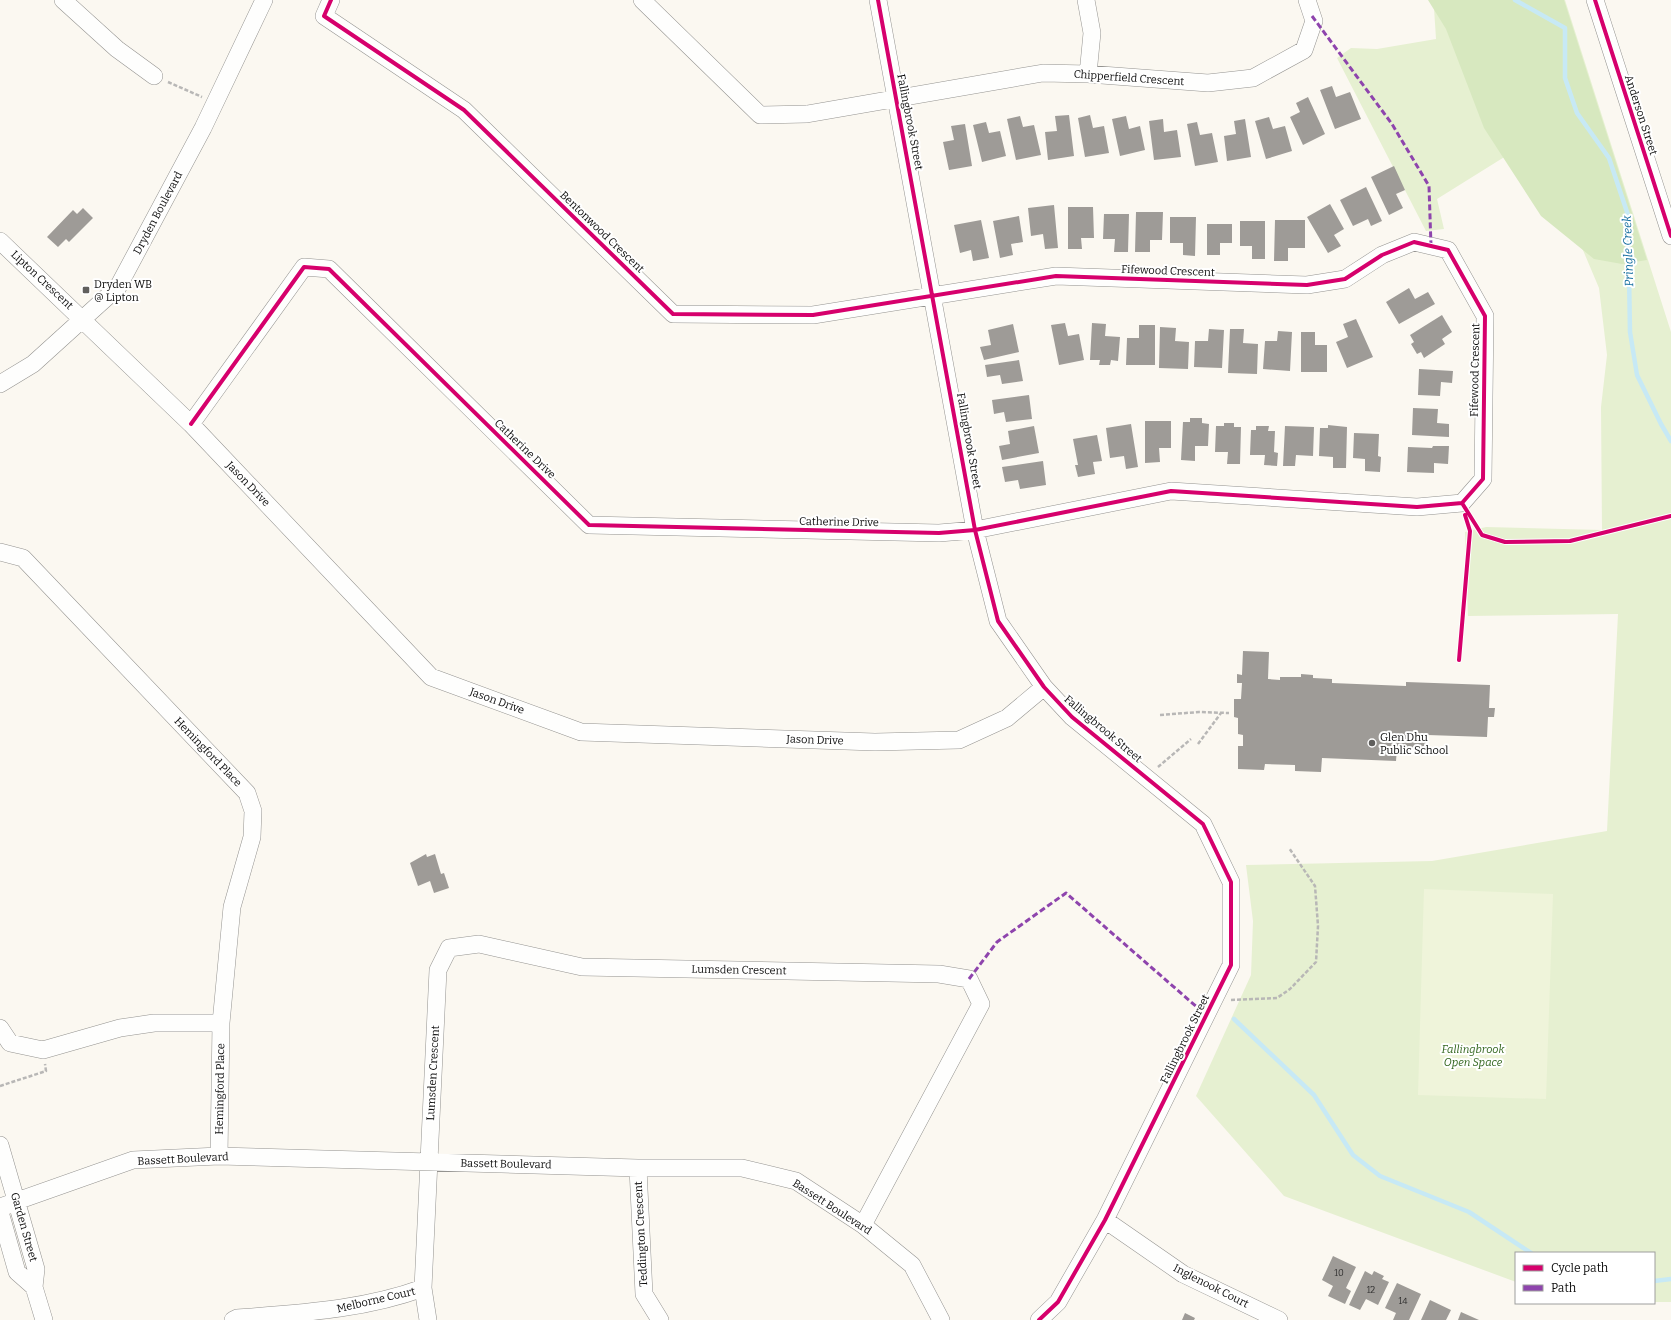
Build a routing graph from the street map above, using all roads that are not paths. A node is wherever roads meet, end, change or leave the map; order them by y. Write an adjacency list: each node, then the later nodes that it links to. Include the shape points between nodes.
1 (62, 0): 10 (street, via 117,49)
2 (264, 0): 15 (street, Dryden Boulevard, via 216,103 118,287)
3 (331, 0): 14 (street, Bentonwood Crescent, via 324,16 464,110 673,314 813,315)
4 (642, 0): 11 (street, via 760,115 807,114)
5 (878, 0): 11 (street, Fallingbrook Street)
6 (1086, 0): 9 (street, via 1092,33)
7 (1307, 0): 9 (street, Chipperfield Crescent, via 1314,20 1304,50 1253,78 1208,83)
8 (1594, 0): 12 (street, Anderson Street)
9 (1088, 74): 11 (street, Chipperfield Crescent, via 1043,72)
10 (154, 76)
11 (896, 98): 14 (street, Fallingbrook Street)
12 (1671, 236)
13 (0, 241): 15 (street, Lipton Crescent)
14 (934, 296): 18 (street, Fallingbrook Street); 18 (street, Fifewood Crescent, via 1056,276 1307,285 1346,279 1382,255 1414,242 1448,250 1484,316 1483,479 1462,503 1417,507 1170,492)
15 (83, 320): 16 (street, Dryden Boulevard, via 33,364); 17 (street, Jason Drive)
16 (0, 384)
17 (191, 424): 18 (street, Catherine Drive, via 304,267 328,269 589,525 939,533); 20 (street, Jason Drive, via 432,676 581,732 875,742 959,740 1007,718)
18 (975, 530): 20 (street, Fallingbrook Street, via 998,620)
19 (0, 552): 21 (street, Hemingford Place, via 23,558 247,793 253,811 252,837 232,907)
20 (1044, 687): 30 (street, Fallingbrook Street, via 1072,717 1203,824 1231,882 1231,965)
21 (221, 1023): 22 (street, via 154,1023 120,1028 43,1050 10,1042); 24 (street, Hemingford Place)
22 (0, 1028)
23 (0, 1145): 27 (street, Garden Street)
24 (219, 1156): 25 (street, Bassett Boulevard); 27 (street, Bassett Boulevard, via 133,1160)
25 (428, 1162): 26 (street, Bassett Boulevard); 31 (street, Lumsden Crescent, via 438,970 449,948 479,944 582,968 939,974 968,979 981,1004); 33 (street)
26 (638, 1168): 31 (street, Bassett Boulevard, via 742,1168 796,1181); 37 (street, Teddington Crescent, via 644,1294)
27 (16, 1201): 28 (street, Bassett Boulevard); 32 (street, Garden Street, via 36,1269)
28 (0, 1207)
29 (0, 1212): 32 (street, Garden Street, via 17,1272)
30 (1105, 1220): 39 (street, Fallingbrook Street, via 1058,1302); 40 (street, Inglenook Court, via 1183,1274)
31 (863, 1225): 38 (street, Bassett Boulevard, via 912,1265)
32 (34, 1286): 34 (street, Garden Street)
33 (423, 1288): 35 (street, Melborne Court, via 341,1309); 36 (street)
34 (44, 1320)
35 (233, 1320)
36 (428, 1320)
37 (660, 1320)
38 (941, 1320)
39 (1039, 1320)
40 (1279, 1320)

